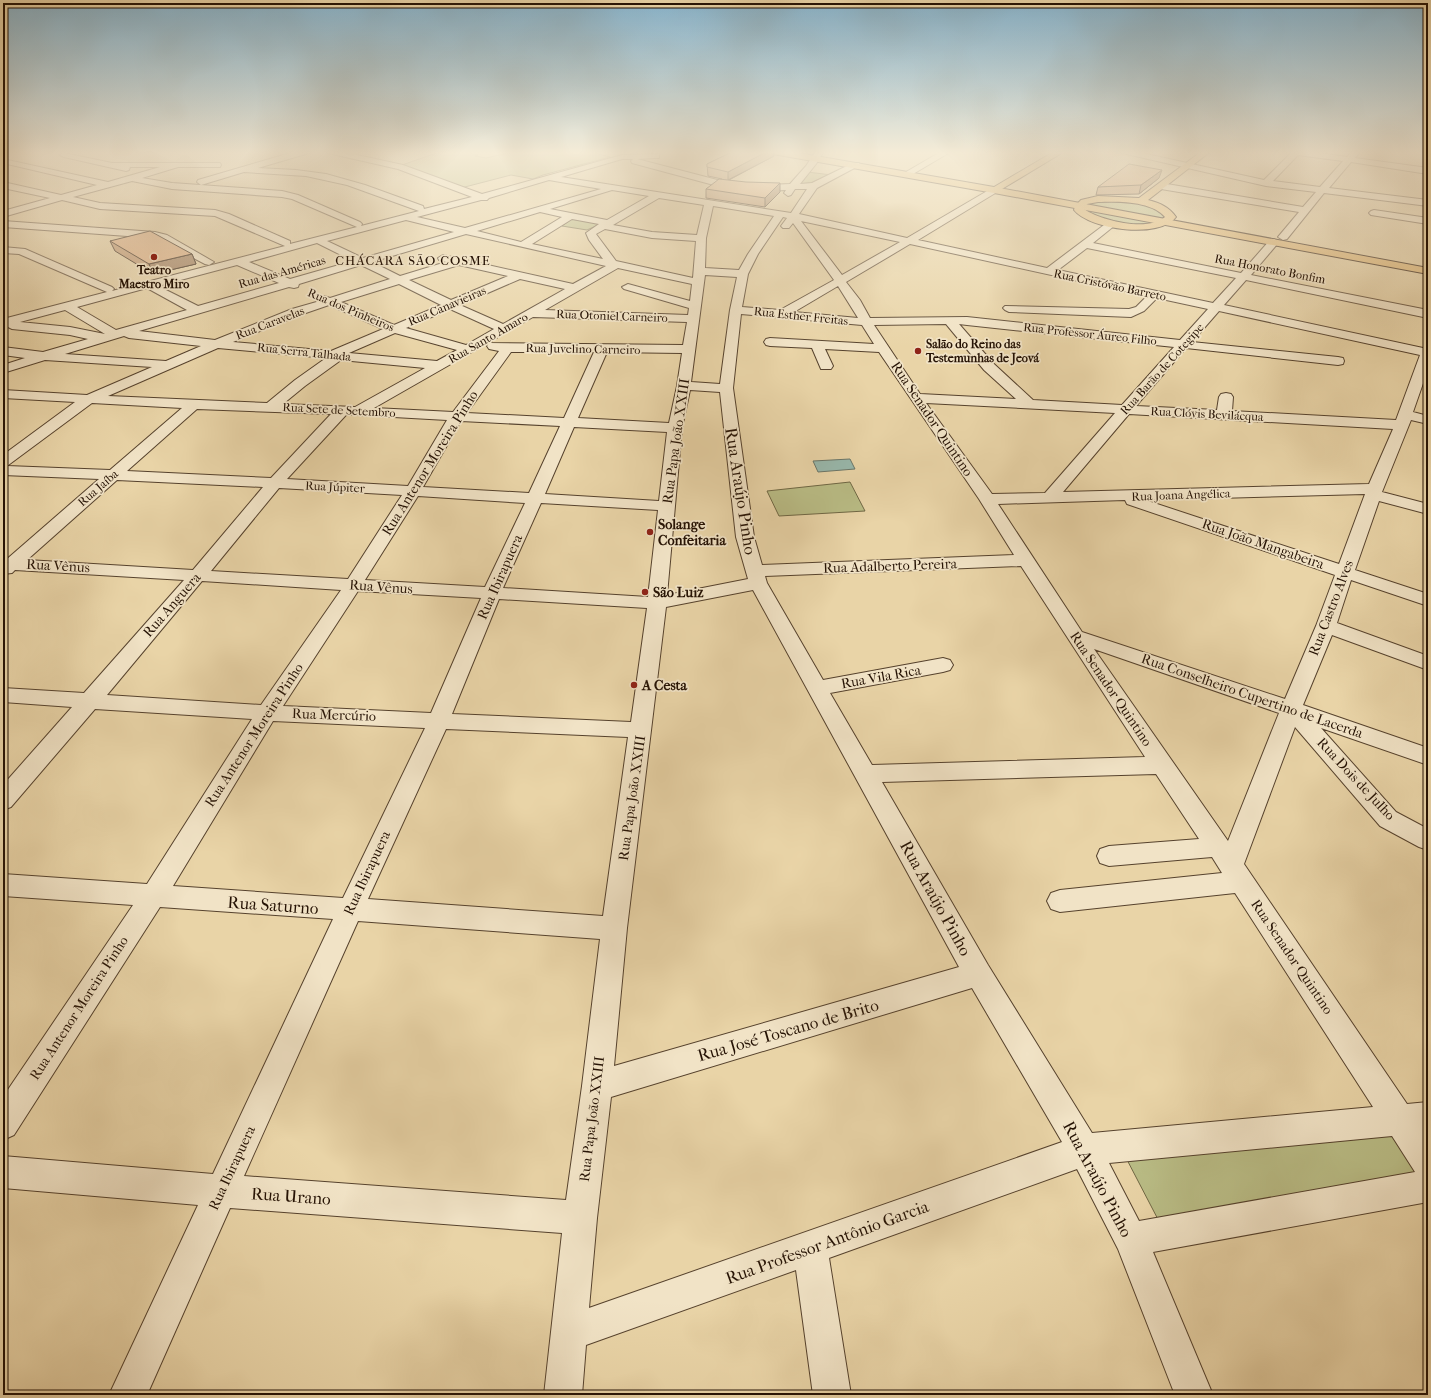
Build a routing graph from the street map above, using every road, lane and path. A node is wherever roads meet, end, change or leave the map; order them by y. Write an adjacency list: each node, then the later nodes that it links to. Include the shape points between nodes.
1 (227, 216): 36 (street)
2 (339, 216): 24 (street)
3 (389, 216): 24 (street)
4 (519, 216): 30 (street, Rua das Américas)
5 (570, 216): 26 (street)
6 (571, 216): 27 (street)
7 (622, 216): 27 (street)
8 (704, 216): 32 (street, Rua Papa João XXIII)
9 (780, 216): 50 (street, Rua Araújo Pinho, via 753,254)
10 (782, 216): 31 (street)
11 (784, 216): 55 (street, Rua Senador Quintino)
12 (793, 216): 34 (street, Rua Cristóvão Barreto)
13 (949, 216): 34 (street)
14 (1087, 216): 25 (main road)
15 (1148, 216): 21 (main road)
16 (1169, 216): 21 (main road)
17 (1299, 216): 35 (street, Rua Barão de Cotegipe)
18 (1396, 216): 22 (street)
19 (405, 217): 30 (street); 33 (street)
20 (65, 220): 28 (street)
21 (1168, 220): 25 (main road, via 1139,226); 35 (main road)
22 (1428, 221)
23 (3, 224): 28 (street)
24 (357, 224): 36 (street)
25 (1112, 224): 37 (street)
26 (555, 225): 29 (street); 38 (street)
27 (607, 225): 32 (street, via 657,236); 46 (street, via 587,232)
28 (44, 228): 40 (street); 42 (street, via 155,235)
29 (569, 228)
30 (466, 232): 38 (street); 39 (street, Rua das Américas)
31 (780, 235)
32 (701, 238): 53 (street, Rua Papa João XXIII)
33 (318, 240): 41 (street); 43 (street)
34 (909, 240): 48 (street, Rua Cristóvão Barreto); 55 (street)
35 (1278, 240): 45 (main road); 47 (main road); 52 (street, Rua Barão de Cotegipe)
36 (286, 243): 42 (street)
37 (1084, 244): 48 (street); 52 (street, Rua Honorato Bonfim)
38 (523, 245): 46 (street)
39 (408, 249): 43 (street, Rua das Américas); 44 (street)
40 (4, 252): 61 (street, via 20,251)
41 (238, 261): 56 (street); 57 (street, Rua dos Pinheiros)
42 (209, 262): 56 (street)
43 (363, 262): 54 (street); 57 (street, Rua das Américas)
44 (457, 262): 51 (street); 54 (street, Rua Caravelas)
45 (1428, 263)
46 (614, 264): 53 (street); 59 (street, Rua Santo Amaro)
47 (1428, 271)
48 (1048, 272): 63 (street, Rua Cristóvão Barreto)
49 (755, 273): 66 (street)
50 (743, 274): 53 (street); 66 (street, Rua Araújo Pinho)
51 (518, 276): 59 (street); 67 (street, Rua Canavieiras)
52 (1244, 276): 70 (street, Rua Barão de Cotegipe); 75 (street, Rua Honorato Bonfim)
53 (698, 277): 72 (street, Rua Papa João XXIII)
54 (400, 280): 65 (street, Rua Caravelas); 67 (street)
55 (839, 280): 74 (street); 78 (street, Rua Senador Quintino)
56 (153, 281): 58 (street); 71 (street)
57 (290, 283): 62 (street, Rua dos Pinheiros); 71 (street, Rua das Américas)
58 (132, 286): 61 (street); 68 (street)
59 (574, 288): 73 (street, Rua Santo Amaro)
60 (628, 288): 72 (street)
61 (108, 289): 76 (street)
62 (303, 289)
63 (1155, 294): 69 (street, via 1140,309 1131,313); 70 (street, Rua Cristóvão Barreto)
64 (316, 296): 65 (street, Rua dos Pinheiros)
65 (329, 302): 80 (street, Rua dos Pinheiros); 84 (street, Rua Caravelas, via 296,312)
66 (737, 304): 74 (street, Rua Esther Freitas); 101 (street, Rua Araújo Pinho)
67 (451, 305): 80 (street, Rua Canavieiras); 82 (street)
68 (66, 306): 76 (street); 81 (street)
69 (1009, 308)
70 (1216, 308): 85 (street, Rua Barão de Cotegipe); 92 (street, Rua Cristóvão Barreto)
71 (196, 310): 81 (street, Rua das Américas)
72 (694, 312): 73 (street, Rua Otoniel Carneiro); 90 (street, Rua Papa João XXIII)
73 (532, 313): 82 (street, Rua Santo Amaro)
74 (786, 314): 78 (street, Rua Esther Freitas); 79 (street)
75 (1428, 314)
76 (5, 318): 81 (street, Rua Serra Talhada, via 70,331)
77 (949, 320): 78 (street, Rua Professor Áureo Filho); 85 (street, Rua Professor Áureo Filho); 106 (street, via 989,367)
78 (866, 322): 88 (street, Rua Senador Quintino)
79 (773, 326)
80 (394, 329): 87 (street, Rua dos Pinheiros); 94 (street, Rua Canavieiras)
81 (113, 335): 84 (street, Rua Serra Talhada); 93 (street, Rua das Américas)
82 (505, 338): 87 (street, Rua Juvelino Carneiro); 87 (street, Rua Santo Amaro); 89 (street, Rua Juvelino Carneiro); 112 (street, Rua Antenor Moreira Pinho)
83 (770, 342): 86 (street)
84 (216, 344): 94 (street, Rua Serra Talhada); 96 (street, Rua Caravelas)
85 (1185, 344): 95 (street, Rua Professor Áureo Filho); 110 (street, Rua Barão de Cotegipe)
86 (816, 345): 88 (street); 98 (street)
87 (472, 346): 97 (street, Rua Santo Amaro)
88 (883, 348): 104 (street, Rua Senador Quintino)
89 (602, 349): 90 (street, Rua Juvelino Carneiro); 115 (street, Rua Ibirapuera)
90 (689, 349): 100 (street, Rua Papa João XXIII)
91 (3, 351): 93 (street)
92 (1428, 352): 113 (street, Rua Castro Alves)
93 (40, 356): 96 (street); 99 (street, Rua das Américas)
94 (336, 356): 97 (street, Rua Serra Talhada); 108 (street, Rua Canavieiras)
95 (1338, 361)
96 (168, 364): 105 (street, Rua Caravelas)
97 (440, 365): 109 (street, Rua Santo Amaro)
98 (826, 366)
99 (3, 369)
100 (684, 386): 101 (street); 116 (street, Rua Papa João XXIII)
101 (726, 388): 133 (street, Rua Araújo Pinho, via 745,537)
102 (3, 394): 105 (street, Rua Sete de Setembro)
103 (1226, 397): 111 (street)
104 (916, 398): 106 (street, Rua Clóvis Bevilácqua); 126 (street, Rua Senador Quintino)
105 (88, 399): 107 (street, Rua Sete de Setembro); 117 (street)
106 (1029, 404): 110 (street, Rua Clóvis Bevilácqua)
107 (194, 405): 108 (street, Rua Sete de Setembro); 119 (street, Rua Jaíba)
108 (271, 407): 109 (street, Rua Sete de Setembro)
109 (351, 410): 112 (street, Rua Sete de Setembro); 120 (street, Rua Anguera)
110 (1125, 410): 111 (street, Rua Clóvis Bevilácqua); 124 (street, Rua Barão de Cotegipe)
111 (1224, 415): 113 (street, Rua Clóvis Bevilácqua)
112 (457, 416): 115 (street, Rua Sete de Setembro); 121 (street, Rua Antenor Moreira Pinho)
113 (1404, 420): 114 (street, Rua Clóvis Bevilácqua); 122 (street, Rua Castro Alves)
114 (1428, 420)
115 (570, 422): 116 (street, Rua Sete de Setembro); 125 (street, Rua Ibirapuera)
116 (676, 428): 127 (street, Rua Papa João XXIII)
117 (3, 462)
118 (3, 470): 119 (street, Rua Júpiter)
119 (112, 475): 120 (street, Rua Júpiter); 130 (street, Rua Jaíba)
120 (275, 483): 121 (street, Rua Júpiter); 132 (street, Rua Anguera)
121 (413, 491): 125 (street, Rua Júpiter); 134 (street, Rua Antenor Moreira Pinho)
122 (1374, 492): 123 (street, Rua Joana Angélica); 128 (street, Rua Joana Angélica); 131 (street, Rua Castro Alves)
123 (1120, 496): 124 (street, Rua Joana Angélica); 131 (street, Rua João Mangabeira)
124 (1050, 497): 126 (street, Rua Joana Angélica)
125 (534, 498): 127 (street, Rua Júpiter); 135 (street, Rua Ibirapuera)
126 (987, 499): 129 (street, Rua Senador Quintino)
127 (667, 506): 137 (street, Rua Papa João XXIII)
128 (1428, 509)
129 (1026, 560): 133 (street, Rua Adalberto Pereira); 139 (street, Rua Senador Quintino)
130 (6, 567): 132 (street, Rua Vênus)
131 (1345, 572): 136 (street, Rua João Mangabeira); 138 (street, Rua Castro Alves)
132 (199, 574): 134 (street, Rua Vênus); 144 (street, Rua Anguera)
133 (756, 577): 137 (street, Rua Vênus); 142 (street, Rua Araújo Pinho)
134 (353, 585): 135 (street, Rua Vênus); 146 (street, Rua Antenor Moreira Pinho)
135 (492, 594): 137 (street, Rua Vênus); 147 (street, Rua Ibirapuera)
136 (1428, 600)
137 (656, 603): 148 (street, Rua Papa João XXIII)
138 (1326, 626): 140 (street); 145 (street, Rua Castro Alves)
139 (1076, 636): 145 (street, Rua Conselheiro Cupertino de Lacerda); 150 (street, Rua Senador Quintino)
140 (1428, 663)
141 (943, 665): 142 (street, Rua Vila Rica)
142 (818, 688): 151 (street, Rua Araújo Pinho)
143 (3, 695): 144 (street, Rua Mercúrio)
144 (91, 700): 146 (street, Rua Mercúrio); 152 (street, Rua Anguera)
145 (1291, 708): 149 (street, Rua Conselheiro Cupertino de Lacerda); 153 (street, Rua Dois de Julho, via 1388,819); 155 (street, Rua Castro Alves)
146 (267, 713): 147 (street, Rua Mercúrio); 157 (street, Rua Antenor Moreira Pinho)
147 (439, 720): 148 (street, Rua Mercúrio); 159 (street, Rua Ibirapuera)
148 (641, 730): 160 (street, Rua Papa João XXIII)
149 (1428, 757)
150 (1163, 765): 151 (street); 155 (street, Rua Senador Quintino)
151 (866, 774): 161 (street, Rua Araújo Pinho)
152 (3, 801)
153 (1428, 840)
154 (1109, 856): 155 (street)
155 (1230, 865): 158 (street); 163 (street, Rua Senador Quintino)
156 (3, 885): 157 (street, Rua Saturno)
157 (153, 896): 159 (street, Rua Saturno); 164 (street, Rua Antenor Moreira Pinho)
158 (1060, 901)
159 (350, 910): 160 (street, Rua Saturno); 169 (street, Rua Ibirapuera)
160 (614, 928): 162 (street, Rua Papa João XXIII)
161 (978, 974): 162 (street, Rua José Toscano de Brito); 165 (street, Rua Araújo Pinho)
162 (597, 1086): 170 (street, Rua Papa João XXIII)
163 (1414, 1118): 165 (street, Rua Professor Antônio Garcia); 166 (street, Rua Senador Quintino)
164 (3, 1124)
165 (1084, 1150): 171 (street, Rua Araújo Pinho); 172 (street, Rua Professor Antônio Garcia)
166 (1428, 1163)
167 (3, 1172): 169 (street, Rua Urano)
168 (1428, 1186): 171 (street)
169 (221, 1191): 170 (street, Rua Urano); 174 (street, Rua Ibirapuera)
170 (580, 1218): 173 (street, Rua Papa João XXIII)
171 (1131, 1240): 177 (street, Rua Araújo Pinho)
172 (810, 1248): 173 (street, Rua Professor Antônio Garcia); 176 (street)
173 (570, 1333): 175 (street, Rua Papa João XXIII)
174 (128, 1395)
175 (563, 1395)
176 (832, 1395)
177 (1194, 1395)

